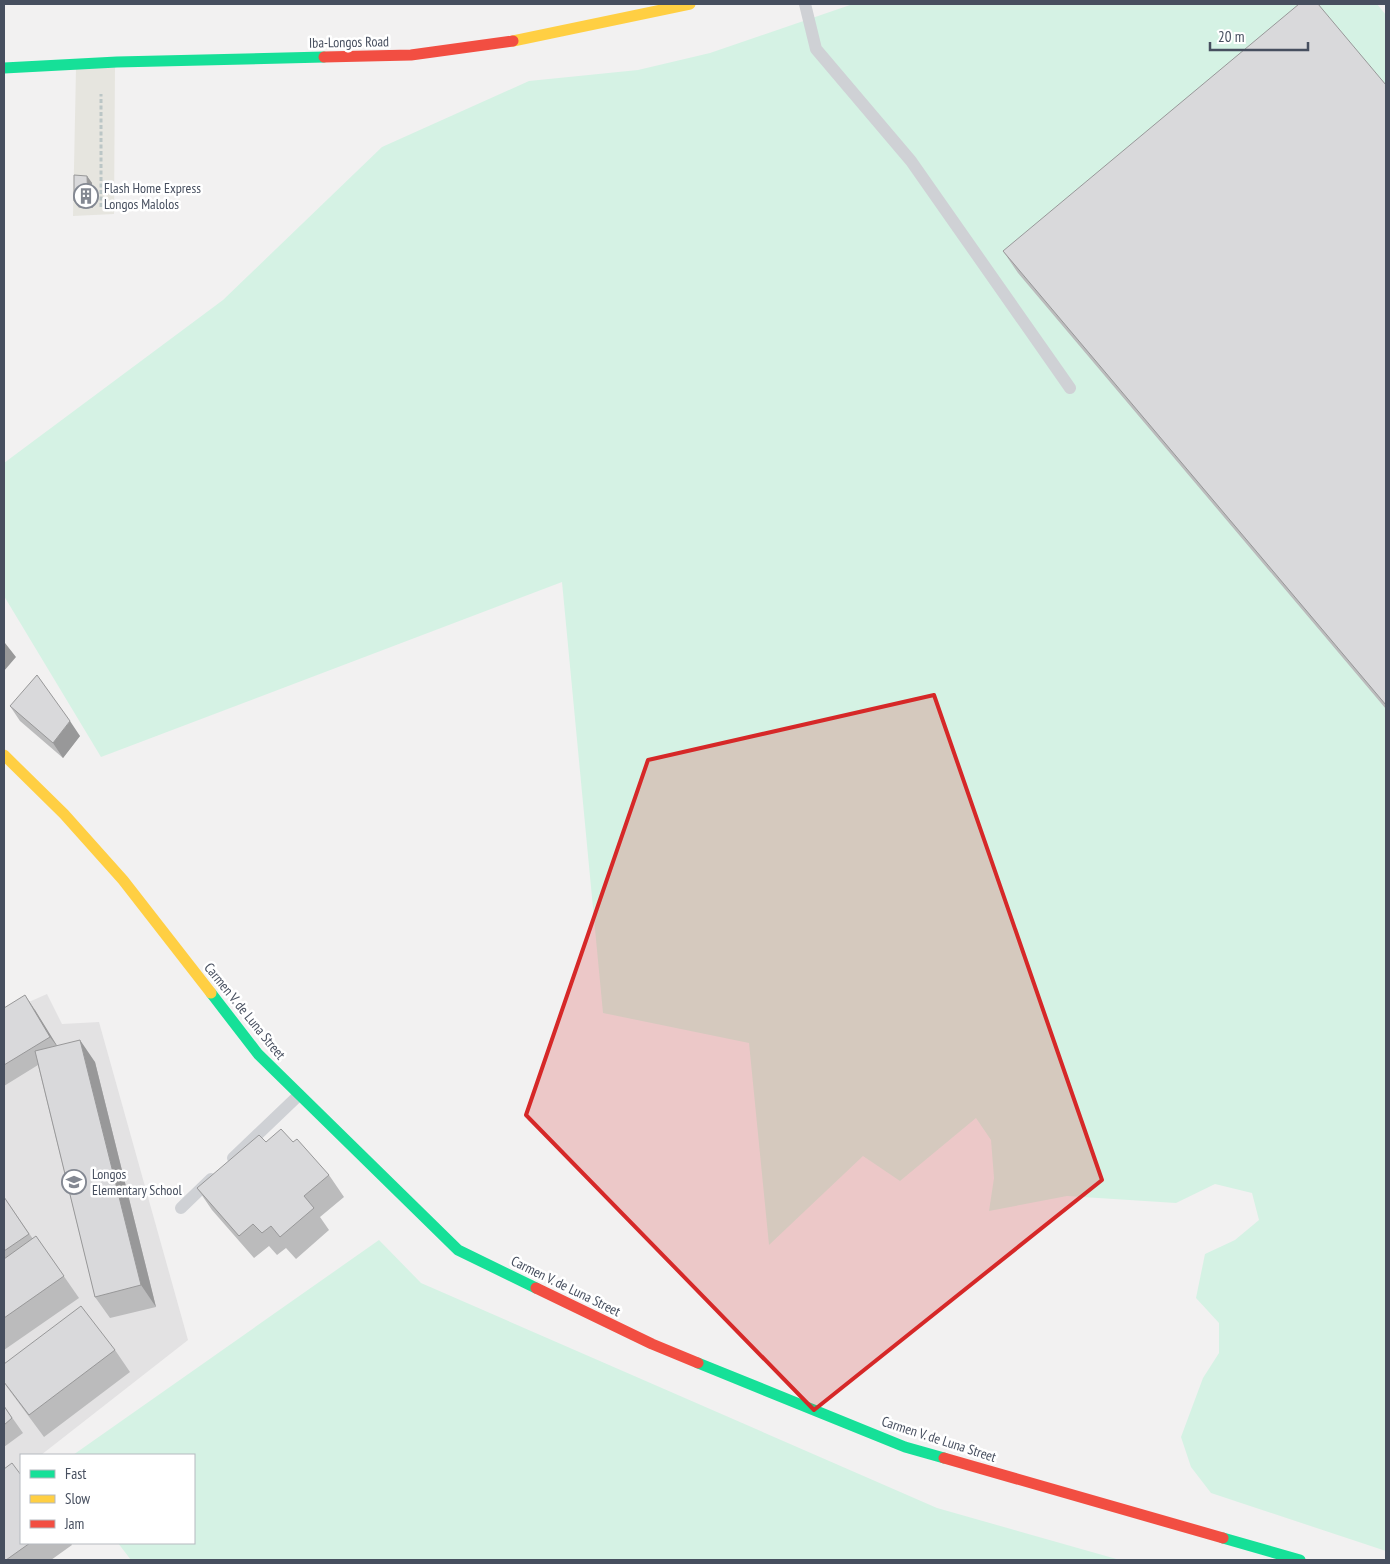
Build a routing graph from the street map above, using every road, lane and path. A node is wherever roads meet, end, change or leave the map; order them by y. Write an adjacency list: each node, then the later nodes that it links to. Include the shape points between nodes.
1 (690, 4): 3 (street, Iba-Longos Road, via 500,44 411,55)
2 (805, 4): 6 (lane, via 816,49 911,161)
3 (101, 63): 4 (street, Iba-Longos Road); 5 (path)
4 (4, 68)
5 (101, 207)
6 (1070, 388)
7 (4, 756): 8 (street, Carmen V. de Luna Street, via 64,814 123,880 258,1054)
8 (299, 1095): 9 (lane); 10 (street, Carmen V. de Luna Street, via 458,1250 652,1344 905,1446)
9 (180, 1208)
10 (1300, 1560)

